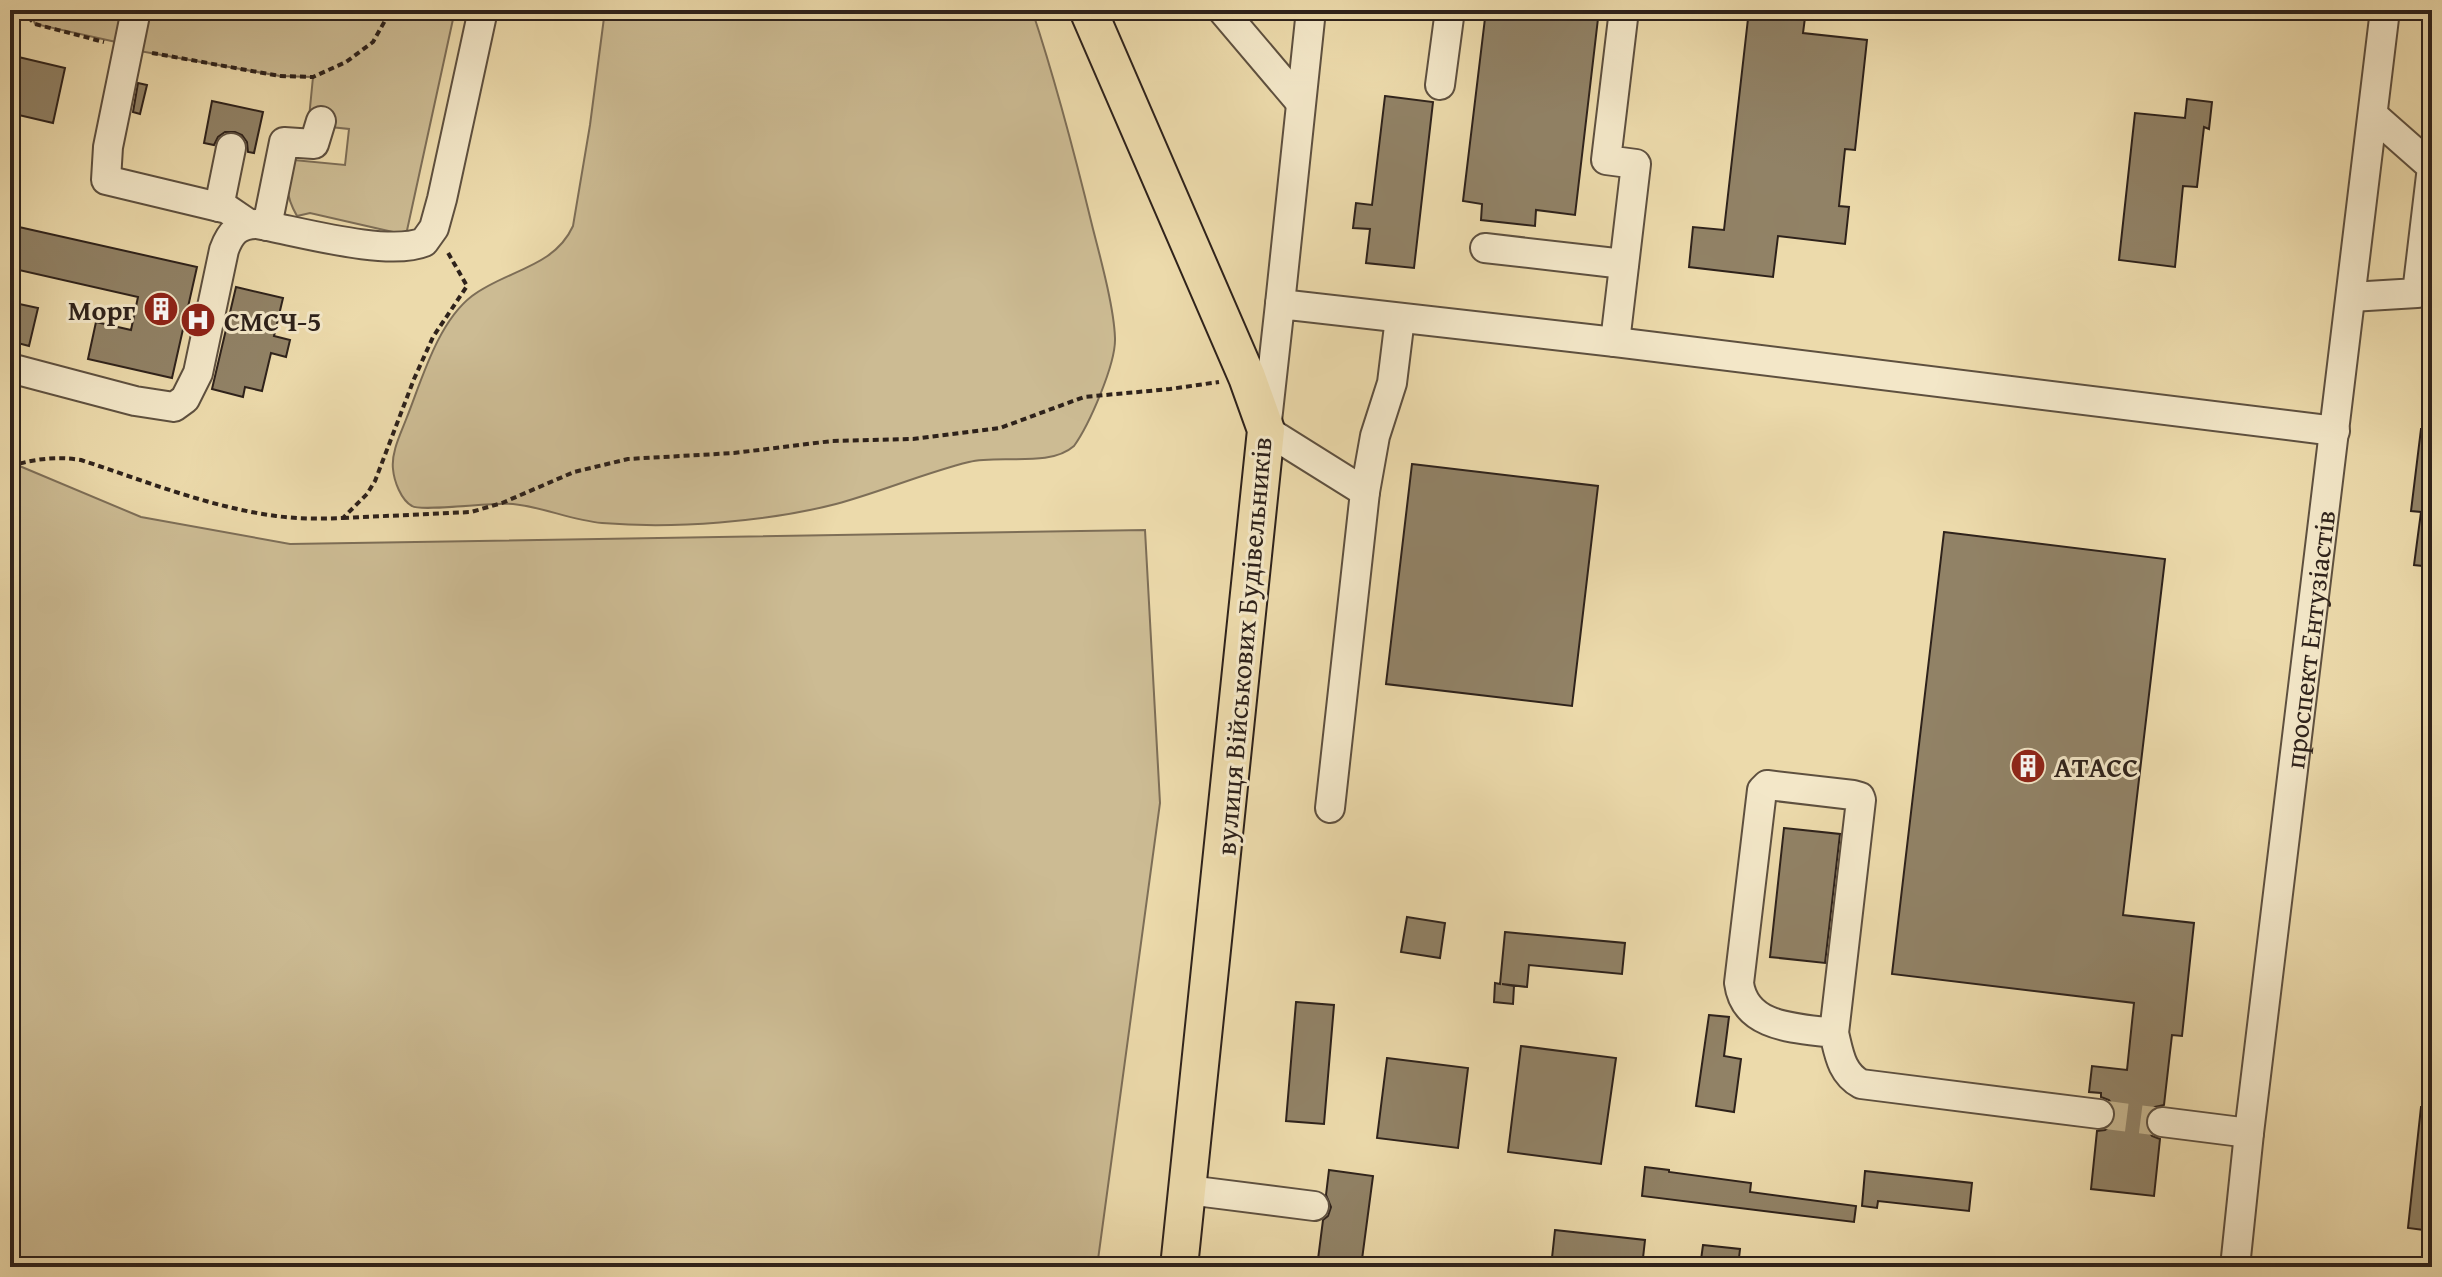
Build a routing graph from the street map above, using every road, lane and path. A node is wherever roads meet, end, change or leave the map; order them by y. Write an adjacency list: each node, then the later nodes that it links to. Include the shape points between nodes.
1 (21, 10): 12 (path, via 35,24)
2 (136, 10): 12 (street)
3 (391, 10): 12 (path, via 373,42 313,77)
4 (483, 10): 20 (street)
5 (1088, 10): 28 (main road, вулиця Військових Будівельників)
6 (1222, 10): 11 (street)
7 (1311, 10): 14 (street)
8 (1450, 10): 13 (street)
9 (1624, 10): 22 (street, via 1606,160 1636,164)
10 (2385, 10): 15 (street, проспект Ентузіастів)
11 (1246, 24): 14 (street)
12 (128, 49): 18 (street, via 106,180)
13 (1440, 85)
14 (1300, 102): 24 (street)
15 (2373, 115): 23 (street, проспект Ентузіастів); 23 (street, via 2432,167 2417,293)
16 (321, 121): 19 (street, via 314,144 284,142)
17 (231, 148): 18 (street)
18 (219, 207): 19 (street)
19 (258, 225): 20 (street, via 405,247 424,242); 27 (street, via 233,231 228,240 198,373 179,405 145,403)
20 (434, 228): 33 (path, via 467,286 433,337 375,481)
21 (1485, 248): 22 (street)
22 (1624, 264): 26 (street)
23 (2351, 297): 30 (street, проспект Ентузіастів)
24 (1280, 304): 25 (street); 29 (street)
25 (1400, 318): 26 (street); 32 (street, via 1392,383)
26 (1615, 342): 30 (street)
27 (10, 368)
28 (1247, 377): 29 (main road, вулиця Військових Будівельників); 33 (path, via 1084,397 1000,428 628,459 574,472 471,512)
29 (1266, 430): 32 (street); 39 (main road, вулиця Військових Будівельників)
30 (2335, 431): 38 (street, проспект Ентузіастів)
31 (10, 466): 33 (path, via 53,457 81,460 247,512)
32 (1365, 492): 34 (street)
33 (343, 518)
34 (1330, 808)
35 (1834, 1033): 35 (street, via 1768,1021 1746,1006 1740,991 1762,790 1767,785 1861,800); 36 (street, via 1842,1063 1861,1084)
36 (2099, 1114)
37 (2162, 1122): 38 (street)
38 (2249, 1133): 42 (street, проспект Ентузіастів)
39 (1188, 1190): 40 (street); 41 (main road, вулиця Військових Будівельників)
40 (1314, 1206)
41 (1179, 1267)
42 (2235, 1267)

